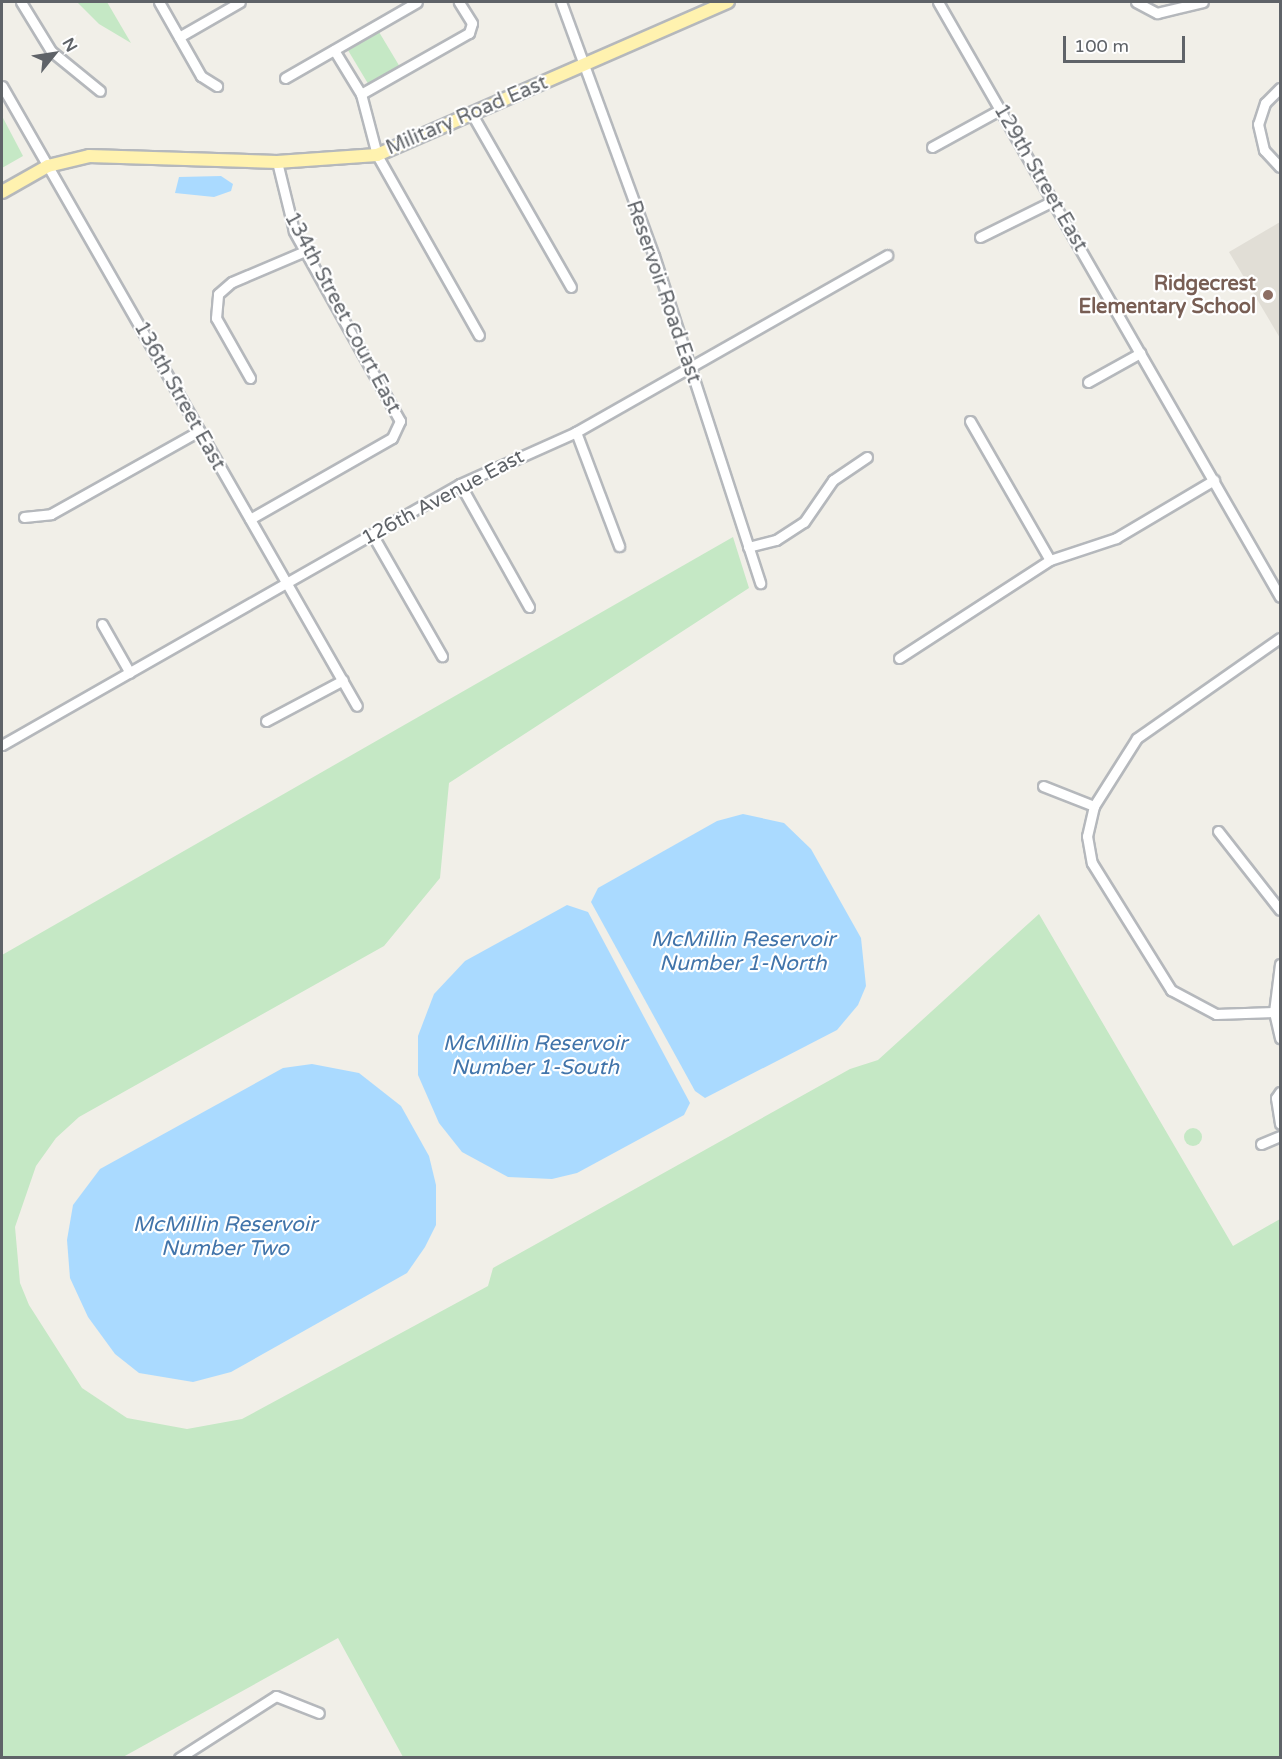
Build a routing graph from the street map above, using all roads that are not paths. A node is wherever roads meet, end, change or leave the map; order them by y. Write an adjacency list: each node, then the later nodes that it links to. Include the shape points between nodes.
1 (21, 2): 18 (street, via 51,51)
2 (159, 2): 11 (street)
3 (240, 2): 11 (street)
4 (417, 2): 12 (street)
5 (459, 2): 19 (street, via 472,28)
6 (561, 2): 13 (street, Reservoir Road East)
7 (728, 2): 13 (main road, Military Road East)
8 (939, 2): 20 (street, 129th Street East)
9 (1136, 2): 10 (street, via 1157,13)
10 (1203, 2)
11 (179, 37): 16 (street, via 201,76)
12 (334, 50): 14 (street); 19 (street)
13 (582, 66): 21 (main road, Military Road East); 35 (street, Reservoir Road East)
14 (285, 78)
15 (2, 86): 25 (street, 136th Street East)
16 (217, 86)
17 (1281, 88): 26 (street, via 1265,103 1258,120 1268,155)
18 (100, 91)
19 (361, 94): 23 (street)
20 (1000, 109): 22 (street); 28 (street, 129th Street East)
21 (473, 116): 23 (main road, Military Road East); 32 (street)
22 (932, 147)
23 (377, 155): 24 (main road, Military Road East); 33 (street)
24 (277, 162): 25 (main road, Military Road East, via 89,156); 30 (street, 134th Street Court East, via 286,210)
25 (48, 166): 27 (main road, Military Road East); 39 (street, 136th Street East)
26 (1281, 167)
27 (2, 192)
28 (1053, 201): 29 (street); 34 (street, 129th Street East)
29 (980, 237)
30 (305, 251): 36 (street, via 226,286 215,301 218,322); 45 (street, 134th Street Court East, via 400,416 399,428 392,438)
31 (887, 255): 35 (street, 126th Avenue East)
32 (571, 287)
33 (479, 335)
34 (1140, 353): 37 (street); 42 (street, 129th Street East)
35 (688, 367): 40 (street, 126th Avenue East); 48 (street, Reservoir Road East)
36 (250, 378)
37 (1088, 382)
38 (970, 421): 49 (street)
39 (199, 431): 44 (street, via 51,514); 45 (street, 136th Street East)
40 (576, 432): 43 (street, 126th Avenue East); 47 (street)
41 (867, 457): 48 (street, via 833,480 810,518 776,540)
42 (1214, 480): 49 (street, via 1116,538); 52 (street, 129th Street East)
43 (460, 484): 46 (street, 126th Avenue East); 53 (street)
44 (24, 517)
45 (250, 519): 50 (street, 136th Street East)
46 (372, 534): 50 (street, 126th Avenue East); 56 (street)
47 (619, 546)
48 (748, 547): 51 (street, Reservoir Road East)
49 (1050, 560): 57 (street)
50 (288, 583): 58 (street, 126th Avenue East); 59 (street, 136th Street East)
51 (760, 583)
52 (1281, 597)
53 (529, 607)
54 (102, 624): 58 (street)
55 (1281, 638): 64 (street, via 1137,738)
56 (442, 656)
57 (900, 658)
58 (130, 673): 62 (street, 126th Avenue East)
59 (343, 680): 60 (street, 136th Street East); 61 (street)
60 (357, 706)
61 (266, 721)
62 (2, 745)
63 (1043, 786): 64 (street)
64 (1094, 806): 68 (street, via 1087,836 1092,863 1163,982 1205,1011)
65 (1218, 831): 66 (street)
66 (1281, 910)
67 (1281, 964): 68 (street)
68 (1274, 1012): 69 (street)
69 (1281, 1038)
70 (1281, 1092): 71 (street, via 1276,1098)
71 (1281, 1124)
72 (1281, 1136): 73 (street)
73 (1261, 1144)
74 (319, 1713): 75 (street, via 276,1696)
75 (179, 1758)

